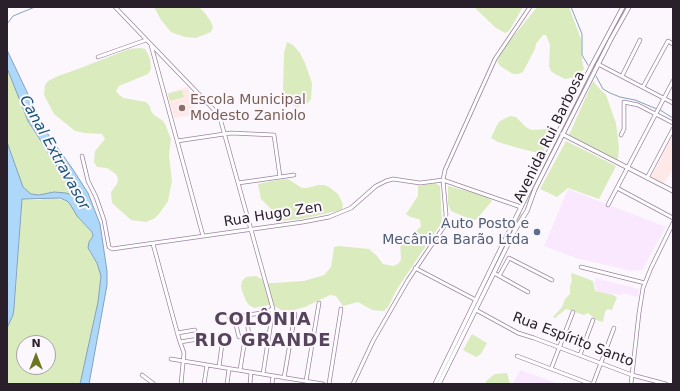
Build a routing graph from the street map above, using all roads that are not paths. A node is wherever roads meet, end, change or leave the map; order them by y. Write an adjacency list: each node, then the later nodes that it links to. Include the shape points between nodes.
1 (116, 7): 5 (street)
2 (530, 7): 28 (street, via 495,59 445,170)
3 (623, 7): 20 (main road, Avenida Rui Barbosa, via 587,76)
4 (629, 7): 10 (main road, Avenida Rui Barbosa)
5 (146, 40): 8 (street); 9 (street)
6 (640, 40): 11 (street)
7 (673, 44): 13 (street, via 668,41)
8 (151, 45): 19 (street, via 217,113); 22 (street)
9 (98, 57)
10 (598, 64): 11 (street); 20 (main road, Avenida Rui Barbosa)
11 (622, 76): 13 (street)
12 (673, 81): 14 (street)
13 (643, 87): 14 (street)
14 (664, 98): 15 (street); 16 (street)
15 (673, 103)
16 (656, 113): 17 (street); 21 (street, via 624,102 624,128); 24 (street)
17 (673, 123)
18 (673, 130): 27 (street)
19 (224, 134): 22 (street); 26 (street, via 274,135); 29 (street)
20 (561, 134): 24 (main road); 33 (main road, Avenida Rui Barbosa); 34 (main road, Avenida Rui Barbosa)
21 (621, 135)
22 (177, 141): 38 (street)
23 (82, 156): 39 (street, Rua Hugo Zen, via 88,181 104,220 109,247 112,249)
24 (628, 168): 27 (main road); 30 (street)
25 (294, 175): 26 (street)
26 (280, 177): 29 (street)
27 (647, 178): 31 (main road)
28 (443, 180): 33 (street, Rua Hugo Zen); 37 (street, Rua Hugo Zen, via 420,183 390,179 372,189 351,208 337,215); 41 (street, via 445,225)
29 (238, 183): 37 (street)
30 (617, 188): 32 (street); 35 (street)
31 (673, 191)
32 (608, 205)
33 (521, 207): 34 (main road, via 525,205); 47 (main road, Avenida Rui Barbosa)
34 (527, 210): 42 (main road, Avenida Rui Barbosa)
35 (673, 218)
36 (673, 223): 45 (street)
37 (252, 230): 38 (street, Rua Hugo Zen); 49 (street)
38 (203, 236): 39 (street, Rua Hugo Zen)
39 (153, 244): 60 (street)
40 (581, 267): 45 (street)
41 (415, 268): 47 (street); 96 (street, via 373,341)
42 (494, 273): 43 (street); 51 (main road, Avenida Rui Barbosa)
43 (499, 276): 44 (street, via 508,258); 46 (street)
44 (552, 280)
45 (645, 283): 81 (street, via 640,303)
46 (528, 292)
47 (476, 300): 97 (main road, Avenida Rui Barbosa)
48 (319, 303): 85 (street)
49 (272, 309): 54 (street); 79 (street)
50 (341, 309): 95 (street)
51 (476, 310): 67 (street, Rua Espírito Santo, via 518,333); 98 (main road, Avenida Rui Barbosa)
52 (572, 312): 67 (street)
53 (295, 314): 83 (street)
54 (246, 315): 55 (street); 61 (street)
55 (234, 317): 56 (street); 62 (street)
56 (229, 318)
57 (593, 320): 68 (street)
58 (614, 328): 72 (street)
59 (195, 330): 60 (street)
60 (177, 333): 65 (street)
61 (249, 335)
62 (239, 337)
63 (198, 339): 65 (street)
64 (245, 339): 77 (street)
65 (180, 342): 71 (street)
66 (222, 344): 74 (street)
67 (559, 347): 68 (street, Rua Espírito Santo); 76 (street)
68 (580, 355): 72 (street, Rua Espírito Santo)
69 (517, 356): 76 (street)
70 (171, 359): 71 (street)
71 (184, 361): 73 (street); 87 (street)
72 (601, 363): 81 (street, Rua Espírito Santo); 99 (street)
73 (207, 365): 74 (street); 88 (street)
74 (219, 367): 75 (street)
75 (229, 369): 77 (street); 89 (street)
76 (551, 369): 99 (street)
77 (240, 370): 78 (street)
78 (251, 372): 79 (street); 90 (street)
79 (262, 374): 82 (street)
80 (142, 375): 86 (street)
81 (632, 375): 100 (street); 101 (street, Rua Espírito Santo)
82 (273, 376): 83 (street); 91 (street)
83 (284, 378): 84 (street)
84 (295, 380): 85 (street); 92 (street)
85 (306, 381): 93 (street)
86 (154, 384)
87 (181, 384)
88 (204, 384)
89 (227, 384)
90 (250, 384)
91 (272, 384)
92 (295, 384)
93 (318, 384): 94 (street)
94 (323, 384)
95 (328, 384)
96 (353, 384)
97 (435, 384)
98 (439, 384)
99 (592, 384)
100 (631, 384)
101 (666, 384)

